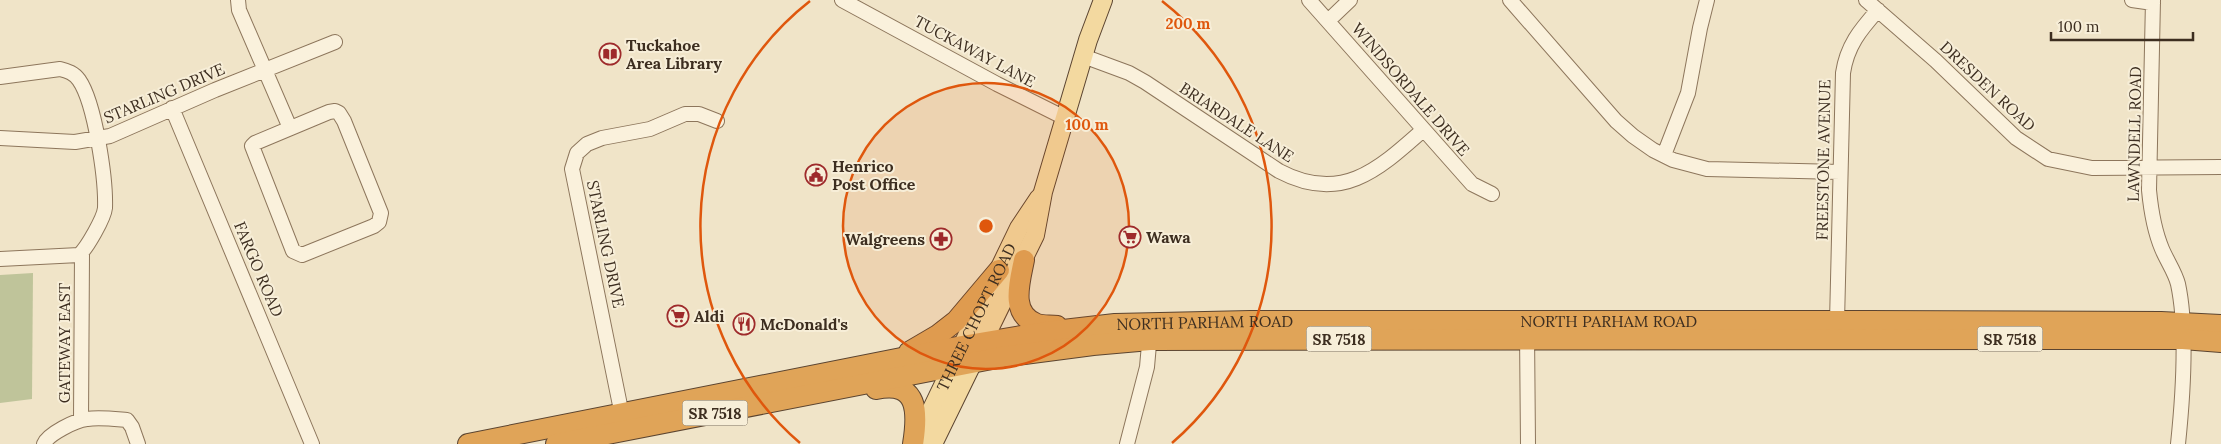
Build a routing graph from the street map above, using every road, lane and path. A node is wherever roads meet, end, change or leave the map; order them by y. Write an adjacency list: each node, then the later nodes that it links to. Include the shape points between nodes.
1 (842, 0): 18 (street, TUCKAWAY LANE)
2 (1103, 0): 14 (main road, THREE CHOPT ROAD)
3 (1309, 0): 12 (street, WINDSORDALE DRIVE)
4 (1350, 0): 12 (street)
5 (1707, 0): 24 (street, via 1688,93)
6 (1866, 0): 11 (street, DRESDEN ROAD)
7 (2132, 0): 10 (street)
8 (234, 1): 15 (street)
9 (1515, 2): 24 (street, via 1616,120 1640,142)
10 (2153, 2): 26 (street, LAWNDELL ROAD)
11 (1878, 10): 26 (street, DRESDEN ROAD, via 2036,153 2075,166); 27 (street, FREESTONE AVENUE, via 1853,39 1845,60)
12 (1328, 21): 21 (street, WINDSORDALE DRIVE)
13 (335, 42): 15 (street, STARLING DRIVE)
14 (1084, 56): 18 (main road, THREE CHOPT ROAD); 21 (street, BRIARDALE LANE, via 1145,82 1279,171 1312,183 1346,182 1369,174)
15 (264, 69): 17 (street, STARLING DRIVE); 20 (street)
16 (0, 77): 23 (street, GATEWAY EAST, via 60,69 68,71 82,86)
17 (172, 108): 23 (street, STARLING DRIVE, via 110,136); 50 (street, FARGO ROAD)
18 (1065, 118): 28 (main road, THREE CHOPT ROAD)
19 (717, 121): 47 (street, STARLING DRIVE, via 699,114 685,114 650,129 602,138 587,144 577,153 572,169)
20 (290, 128): 20 (street, via 329,112 339,112 381,213 379,222 308,254 293,251 252,149 255,143)
21 (1423, 130): 29 (street, WINDSORDALE DRIVE, via 1472,184)
22 (0, 138): 23 (street, STARLING DRIVE, via 75,142)
23 (98, 138): 30 (street, GATEWAY EAST, via 105,207)
24 (1664, 155): 27 (street, via 1707,169)
25 (2221, 167): 26 (street, DRESDEN ROAD)
26 (2150, 168): 38 (street, LAWNDELL ROAD, via 2153,222 2177,280)
27 (1840, 172): 37 (street, FREESTONE AVENUE)
28 (1043, 192): 32 (main road, THREE CHOPT ROAD, via 1035,235); 33 (main road, THREE CHOPT ROAD, via 1019,228)
29 (1492, 194)
30 (82, 253): 31 (street); 46 (street, GATEWAY EAST)
31 (0, 259)
32 (1024, 260): 35 (highway, via 1017,297 1026,317 1036,324); 40 (main road, THREE CHOPT ROAD)
33 (999, 270): 42 (main road, THREE CHOPT ROAD); 43 (highway, via 956,321)
34 (2221, 325): 38 (highway, NORTH PARHAM ROAD / SR 7518)
35 (1074, 329): 39 (highway, NORTH PARHAM ROAD / SR 7518); 40 (highway, NORTH PARHAM ROAD / SR 7518)
36 (1527, 330): 37 (highway, NORTH PARHAM ROAD / SR 7518); 39 (highway, NORTH PARHAM ROAD / SR 7518); 56 (street)
37 (1838, 330): 38 (highway, NORTH PARHAM ROAD / SR 7518)
38 (2182, 331): 41 (highway, NORTH PARHAM ROAD / SR 7518); 57 (street, LAWNDELL ROAD)
39 (1150, 332): 42 (highway, NORTH PARHAM ROAD / SR 7518, via 1056,349); 55 (street, via 1147,367)
40 (984, 342): 42 (highway, NORTH PARHAM ROAD / SR 7518)
41 (2221, 342)
42 (968, 354): 43 (highway, NORTH PARHAM ROAD / SR 7518); 44 (highway, NORTH PARHAM ROAD / SR 7518); 54 (main road, THREE CHOPT ROAD)
43 (894, 360): 47 (highway, NORTH PARHAM ROAD / SR 7518)
44 (953, 366): 45 (highway, NORTH PARHAM ROAD / SR 7518); 53 (main road, THREE CHOPT ROAD)
45 (814, 393): 47 (highway, NORTH PARHAM ROAD / SR 7518); 53 (highway, via 846,395 890,387 900,390 910,398 916,410)
46 (81, 420): 48 (street, via 48,436); 49 (street, GATEWAY EAST, via 127,420)
47 (623, 422): 51 (highway, NORTH PARHAM ROAD / SR 7518); 52 (highway, NORTH PARHAM ROAD / SR 7518)
48 (44, 444)
49 (138, 444)
50 (312, 444)
51 (468, 444)
52 (556, 444)
53 (914, 444)
54 (933, 444)
55 (1127, 444)
56 (1528, 444)
57 (2178, 444)

